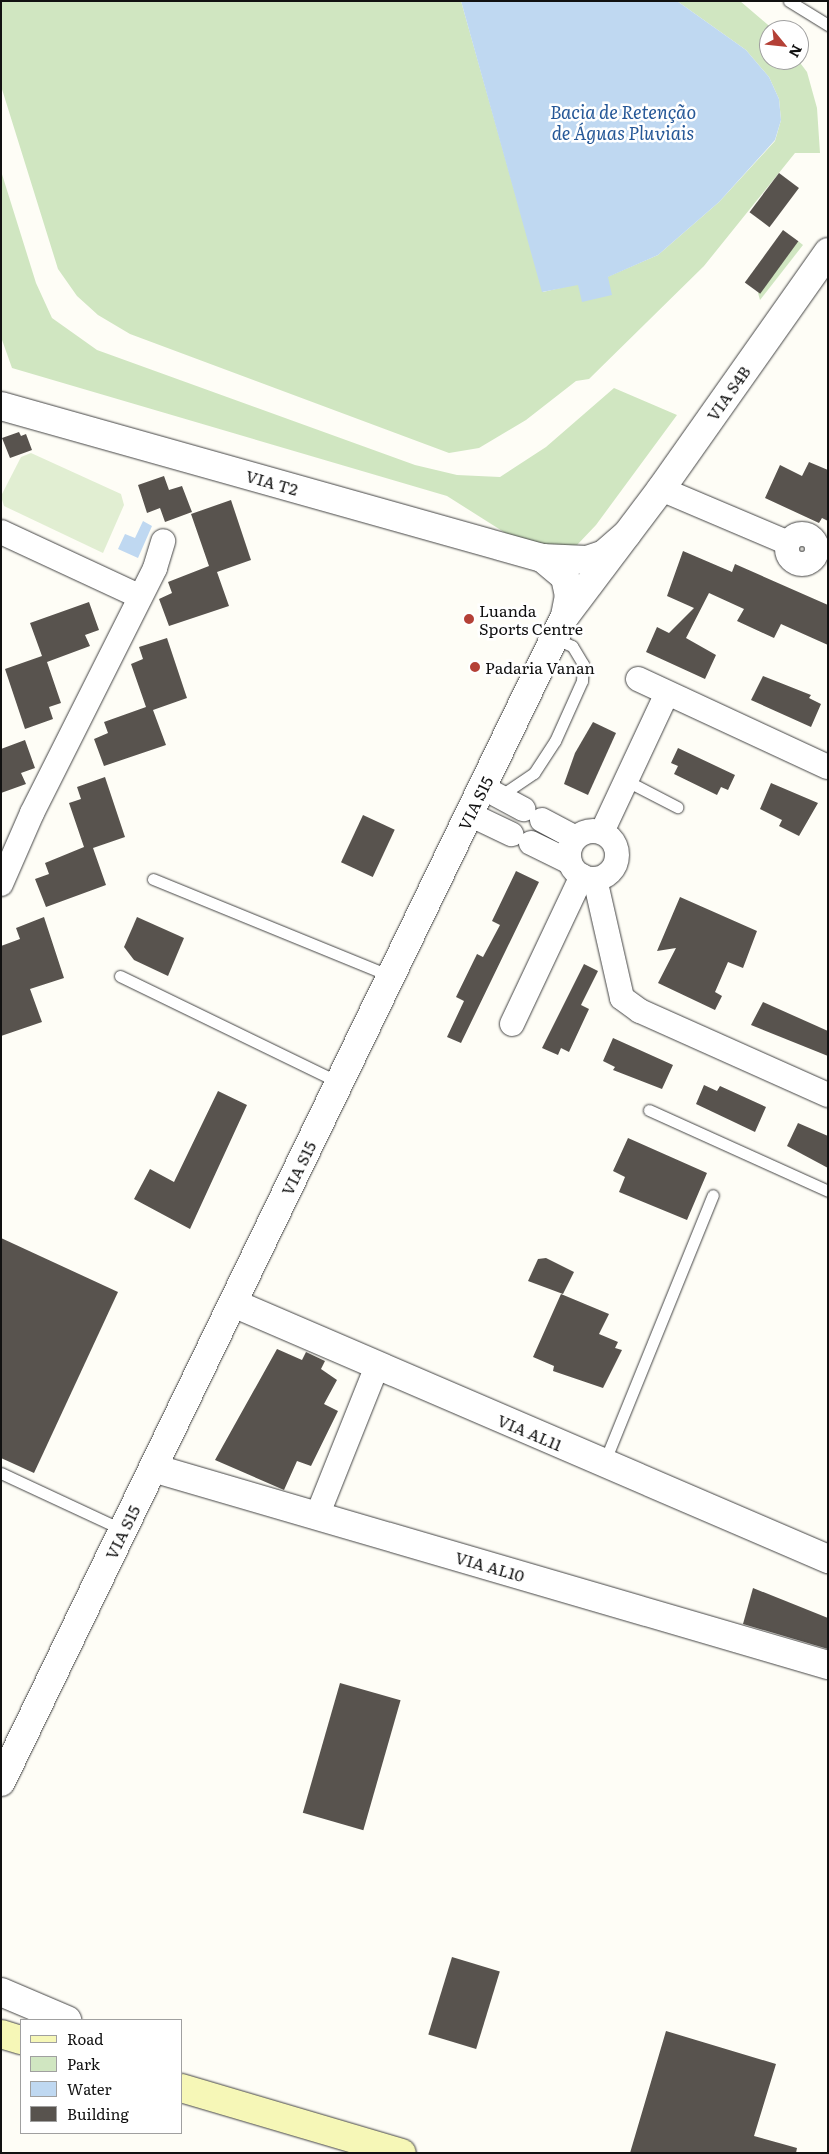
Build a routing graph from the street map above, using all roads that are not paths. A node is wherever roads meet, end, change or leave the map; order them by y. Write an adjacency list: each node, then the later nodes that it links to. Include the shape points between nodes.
1 (788, 1): 2 (lane)
2 (828, 25)
3 (827, 252): 5 (street, VIA S4B)
4 (1, 406): 9 (street, VIA T2)
5 (661, 490): 7 (street, VIA S4B); 10 (street, via 788,543 787,552 796,563)
6 (1, 532): 11 (street)
7 (627, 534): 9 (street, VIA S4B, via 604,554 586,560); 12 (street, VIA S4B)
8 (163, 541): 11 (street)
9 (542, 558): 12 (street, VIA S15, via 565,577 569,596)
10 (821, 558)
11 (139, 596): 24 (street)
12 (560, 627): 17 (street, VIA S15); 17 (lane, via 583,664 582,681 555,741 534,773 514,790)
13 (638, 679): 14 (street)
14 (667, 693): 15 (street); 16 (street)
15 (828, 767)
16 (625, 780): 18 (lane); 20 (street)
17 (490, 792): 19 (street, VIA S15); 21 (street)
18 (677, 807)
19 (470, 814): 22 (street); 26 (street, VIA S15)
20 (602, 832): 21 (street, via 585,831); 22 (street, via 612,840 617,858 612,870)
21 (576, 838): 22 (street, via 571,845)
22 (582, 872): 27 (street); 29 (street, via 622,998 640,1011)
23 (153, 879): 26 (lane)
24 (1, 884)
25 (120, 976): 28 (lane)
26 (391, 976): 28 (street, VIA S15)
27 (512, 1024)
28 (340, 1082): 33 (street, VIA S15)
29 (828, 1095)
30 (649, 1110): 31 (lane)
31 (828, 1191)
32 (713, 1195): 35 (lane)
33 (233, 1303): 34 (street, VIA AL11); 36 (street, VIA S15)
34 (377, 1366): 35 (street, VIA AL11); 38 (street)
35 (604, 1463): 40 (street, VIA AL11)
36 (153, 1468): 38 (street, VIA AL10); 39 (street, VIA S15)
37 (1, 1474): 39 (lane)
38 (317, 1516): 41 (street, VIA AL10)
39 (123, 1530): 42 (street, VIA S15)
40 (828, 1560)
41 (828, 1665)
42 (1, 1782)
43 (1, 1992): 44 (street)
44 (65, 2019)
45 (1, 2034): 46 (main road)
46 (20, 2040)
47 (182, 2088): 48 (main road)
48 (384, 2150)

